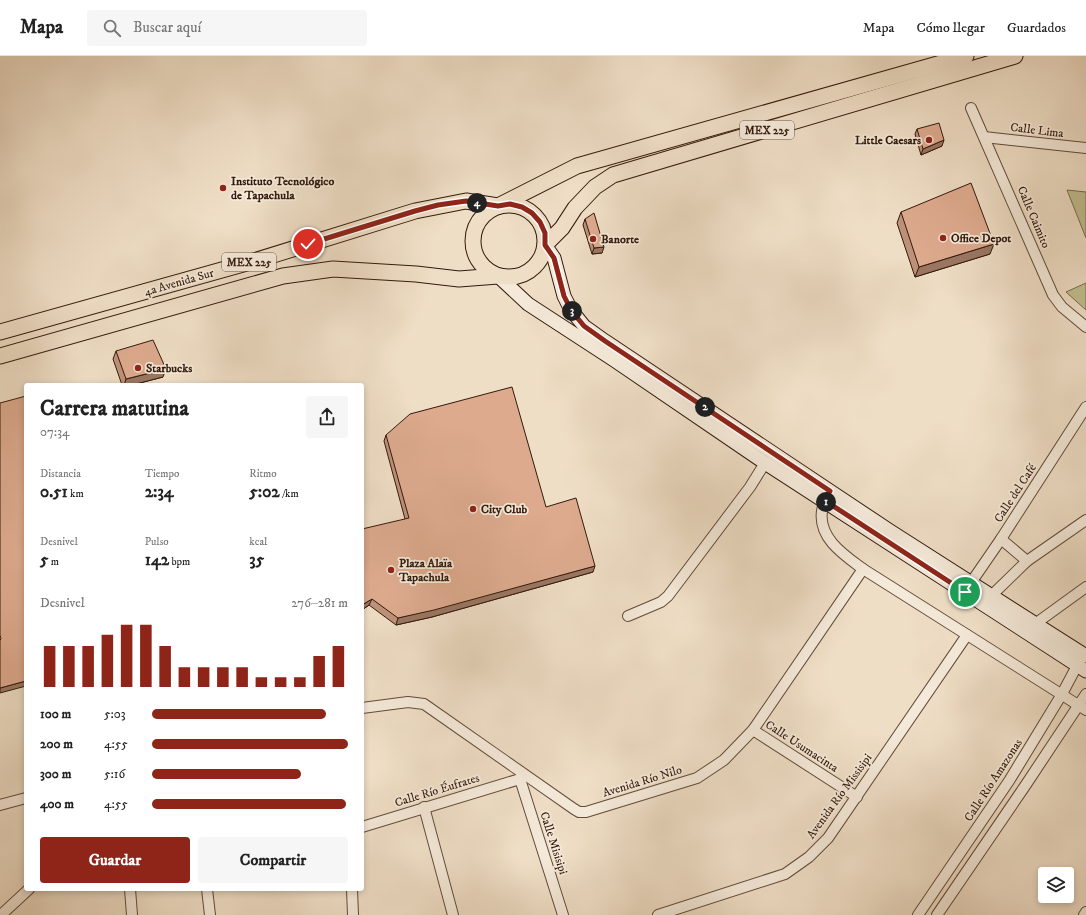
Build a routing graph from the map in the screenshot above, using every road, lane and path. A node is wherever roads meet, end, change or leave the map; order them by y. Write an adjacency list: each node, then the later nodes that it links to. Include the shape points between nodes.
1 (966, 56): 6 (main road, MEX 225, via 577,166)
2 (1015, 56): 7 (main road, MEX 225, via 613,175 594,187 575,208 562,228)
3 (971, 108): 4 (street, Calle Caimito)
4 (984, 137): 5 (street, Calle Lima); 9 (street, Calle Caimito, via 1053,296)
5 (1086, 148)
6 (498, 206): 7 (main road, via 510,204 532,213 545,233); 8 (main road, via 479,219 472,241 474,252 480,262); 10 (main road, 4a Avenida Sur / MEX 225, via 466,201 415,211 254,261)
7 (545, 245): 8 (main road, via 542,258 534,268 523,275); 14 (main road, via 554,258 564,296 584,326)
8 (498, 276): 11 (main road, 4a Avenida Sur / MEX 225, via 459,279 333,269 283,276); 13 (main road, via 528,304)
9 (1086, 327)
10 (0, 332)
11 (0, 356)
12 (1086, 407): 16 (street, Calle del Café)
13 (765, 462): 14 (main road); 22 (street, via 750,487 668,596 661,602)
14 (827, 496): 18 (street, via 821,519 828,539); 20 (main road)
15 (1086, 520): 17 (street)
16 (1000, 539): 17 (street); 20 (street, Calle del Café)
17 (1027, 561): 21 (street)
18 (863, 569): 24 (street); 30 (street, Avenida Río Nilo)
19 (1086, 587): 23 (street)
20 (968, 588): 21 (main road)
21 (988, 601): 23 (main road)
22 (628, 616)
23 (1031, 629): 25 (main road)
24 (967, 635): 26 (street); 32 (street, Avenida Río Missisipi)
25 (1083, 662): 26 (street, Calle Río Amazonas)
26 (1062, 694): 29 (street); 50 (street, Calle Río Amazonas, via 1009,781)
27 (1086, 694): 29 (street)
28 (364, 708): 31 (street, Avenida Río Nilo, via 408,702 424,704)
29 (1082, 708): 51 (street)
30 (753, 730): 31 (street, Avenida Río Nilo, via 724,760 697,778 586,812 579,812); 32 (street, Calle Usumacinta)
31 (522, 776): 35 (street, Calle Río Éufrates); 48 (street, Calle Misisipi)
32 (857, 797): 41 (street, Avenida Río Missisipi, via 828,838 785,874)
33 (24, 799): 34 (street)
34 (0, 805)
35 (424, 807): 36 (street, Calle Río Éufrates); 47 (street)
36 (364, 826)
37 (27, 891): 43 (street)
38 (130, 891): 44 (street)
39 (207, 891): 45 (street)
40 (352, 891): 46 (street)
41 (677, 912): 49 (street, Avenida Río Missisipi)
42 (1086, 912): 52 (street)
43 (1, 915)
44 (132, 915)
45 (210, 915)
46 (353, 915)
47 (453, 915)
48 (563, 915)
49 (658, 915)
50 (918, 915)
51 (937, 915)
52 (1084, 915)

